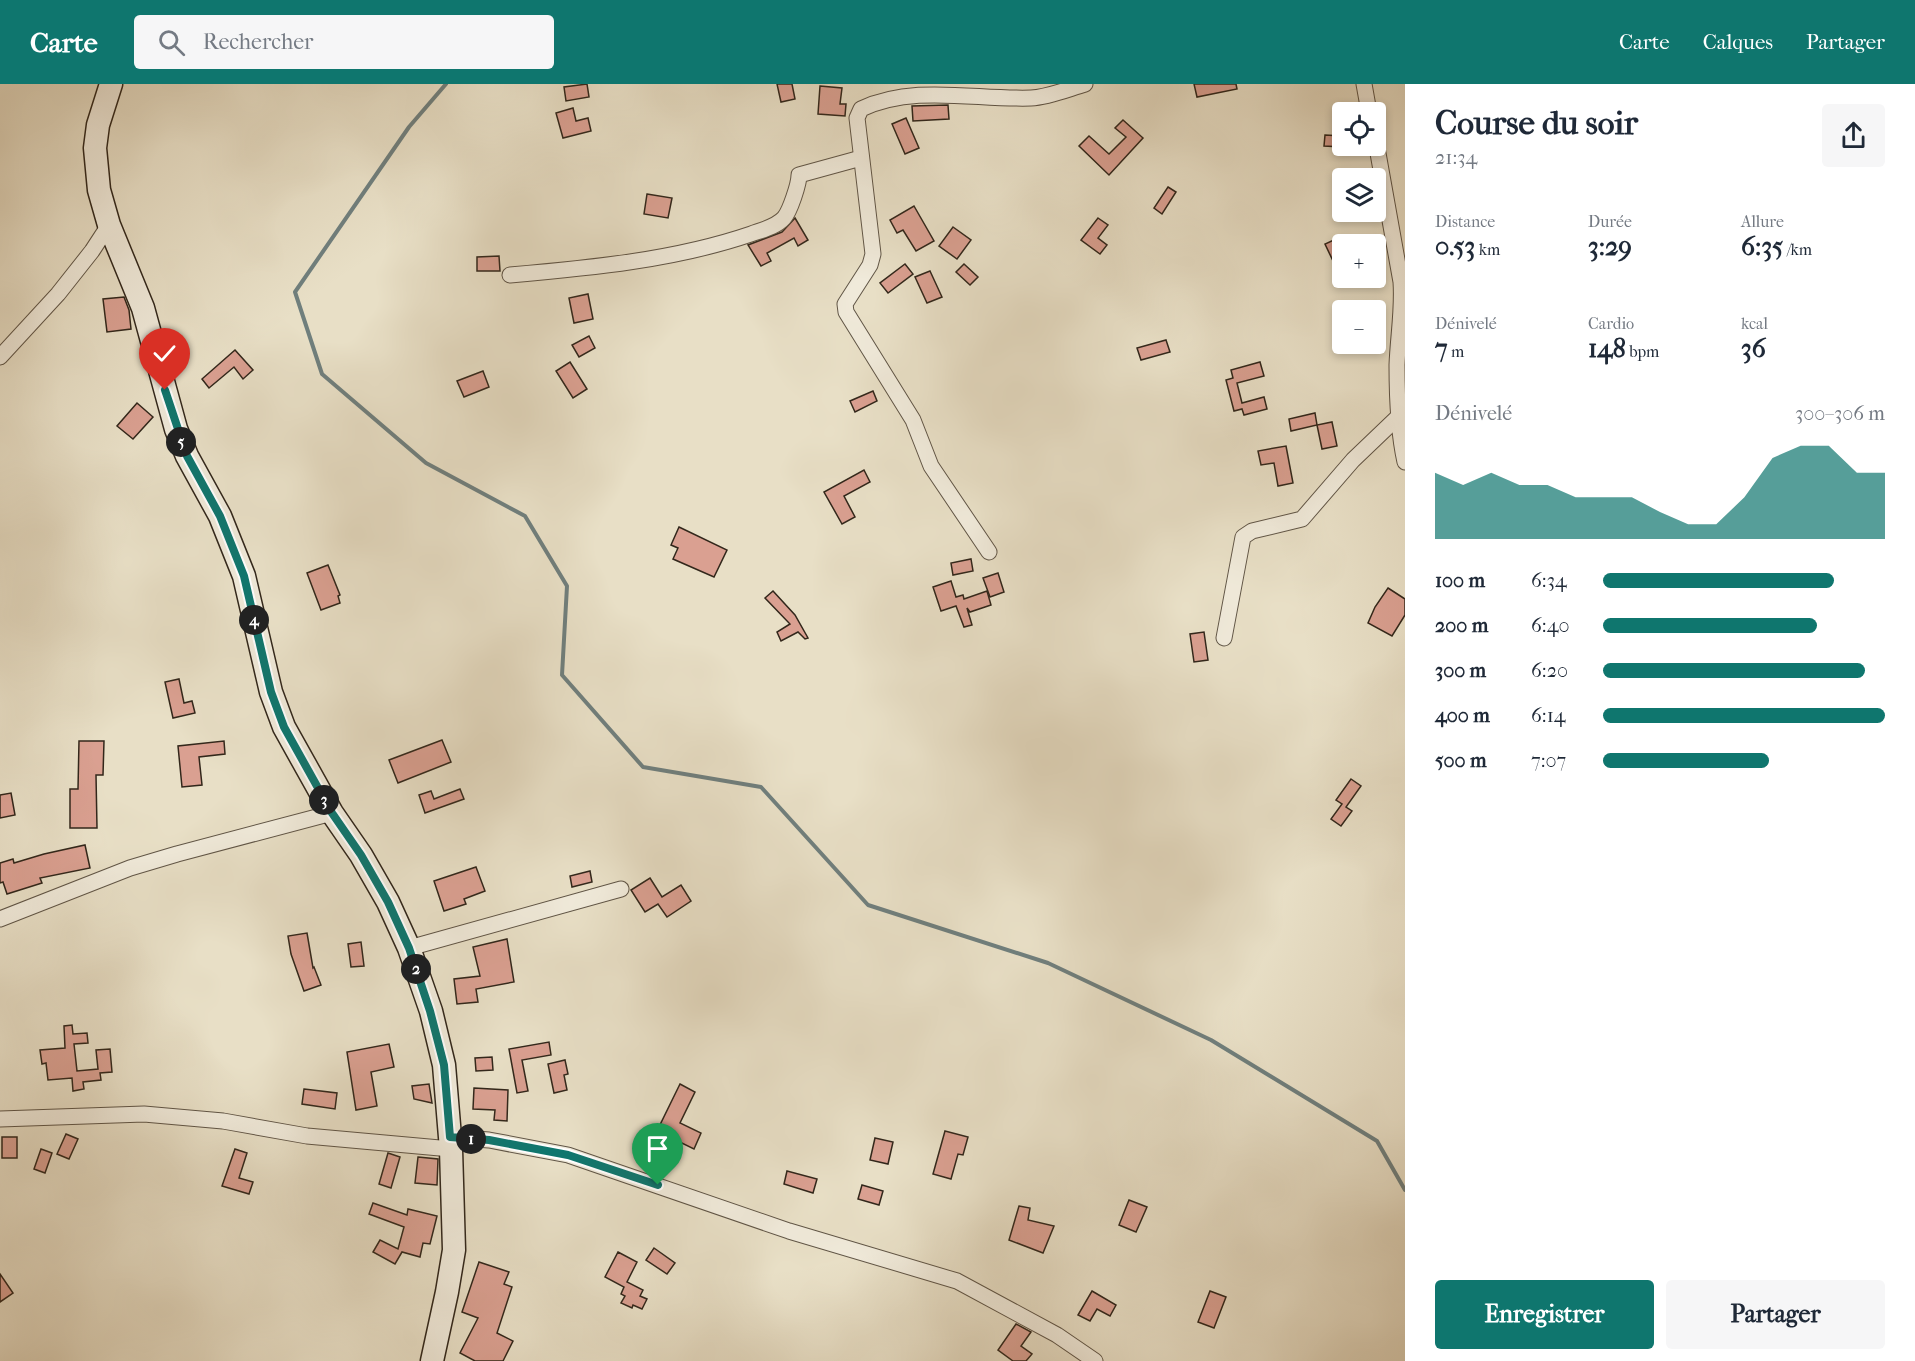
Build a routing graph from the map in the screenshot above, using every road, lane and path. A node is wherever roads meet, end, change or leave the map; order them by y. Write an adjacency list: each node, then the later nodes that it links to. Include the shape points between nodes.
1 (111, 84): 8 (street, via 95,147 99,190)
2 (1085, 84): 4 (street, via 1032,98)
3 (1364, 84): 5 (street)
4 (916, 89): 7 (street, via 861,109 857,118)
5 (1367, 102)
6 (1378, 156): 11 (street, via 1402,298 1397,364)
7 (861, 158): 9 (street, via 799,175 785,217 730,241 602,267); 13 (street, via 873,254 845,304 846,312 914,420 931,466)
8 (109, 225): 10 (street, via 57,294); 15 (street, via 143,308 187,456 220,516 244,576 271,692 284,727)
9 (510, 275)
10 (0, 357)
11 (1399, 416): 12 (street); 14 (street, via 1353,460 1302,519 1252,531 1243,537)
12 (1405, 462)
13 (989, 552)
14 (1224, 638)
15 (332, 813): 17 (street, via 158,860); 18 (street, via 388,902)
16 (621, 889): 18 (street)
17 (0, 918)
18 (409, 948): 20 (street, via 444,1065)
19 (0, 1119): 20 (street, via 144,1114 224,1121 307,1136)
20 (450, 1143): 21 (street, via 454,1250); 22 (street, via 489,1140 568,1155 789,1231 957,1281 1057,1335)
21 (432, 1361)
22 (1095, 1361)

